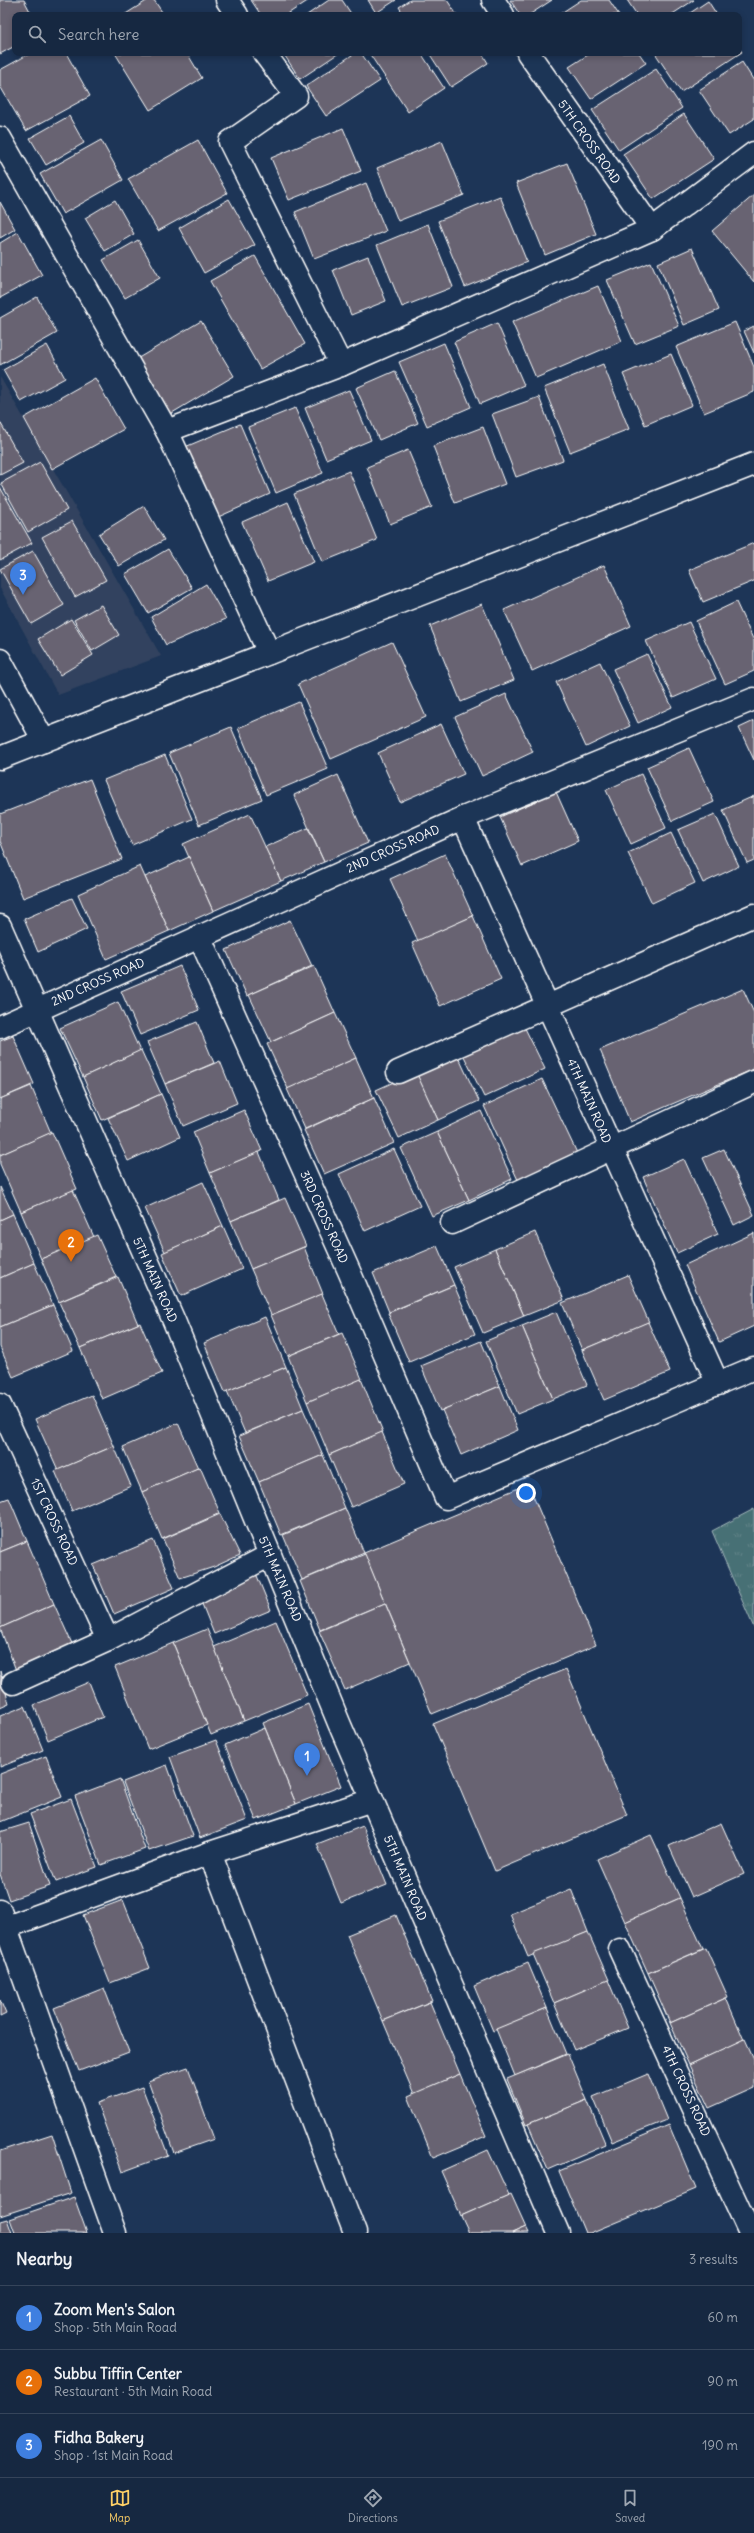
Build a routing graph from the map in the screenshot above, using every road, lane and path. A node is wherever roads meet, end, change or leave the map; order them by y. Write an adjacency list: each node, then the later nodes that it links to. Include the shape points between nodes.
1 (226, 0): 3 (street)
2 (493, 0): 4 (street)
3 (235, 12)
4 (501, 12)
5 (266, 56): 10 (street, via 296,96 230,142)
6 (530, 56): 9 (street, 5TH CROSS ROAD)
7 (0, 138): 11 (street)
8 (754, 153): 9 (street)
9 (652, 229): 10 (street)
10 (341, 365): 11 (street)
11 (168, 432): 13 (street)
12 (754, 464): 13 (street)
13 (269, 653): 16 (street)
14 (0, 660): 16 (street)
15 (754, 699): 18 (street, 2ND CROSS ROAD)
16 (44, 741): 17 (street)
17 (0, 758)
18 (463, 818): 21 (street, 2ND CROSS ROAD); 22 (street, 4TH MAIN ROAD)
19 (754, 915): 22 (street)
20 (0, 926): 23 (street, 5TH MAIN ROAD)
21 (199, 936): 23 (street, 2ND CROSS ROAD); 30 (street, 3RD CROSS ROAD, via 349,1271 446,1498)
22 (547, 1005): 25 (street); 27 (street, 4TH MAIN ROAD)
23 (36, 1009): 24 (street); 32 (street, 5TH MAIN ROAD, via 174,1321)
24 (0, 1027)
25 (398, 1072)
26 (754, 1082): 27 (street)
27 (610, 1149): 28 (street); 30 (street, 4TH MAIN ROAD)
28 (452, 1223)
29 (754, 1368): 30 (street)
30 (718, 1384)
31 (0, 1405): 33 (street, 1ST CROSS ROAD)
32 (270, 1555): 33 (street); 35 (street, 5TH MAIN ROAD)
33 (108, 1640): 34 (street)
34 (13, 1684)
35 (372, 1800): 36 (street); 41 (street, 5TH MAIN ROAD)
36 (210, 1853): 37 (street); 40 (street)
37 (4, 1919): 39 (street)
38 (620, 1950): 42 (street, 4TH CROSS ROAD)
39 (115, 2233)
40 (355, 2233)
41 (558, 2233)
42 (750, 2233)

